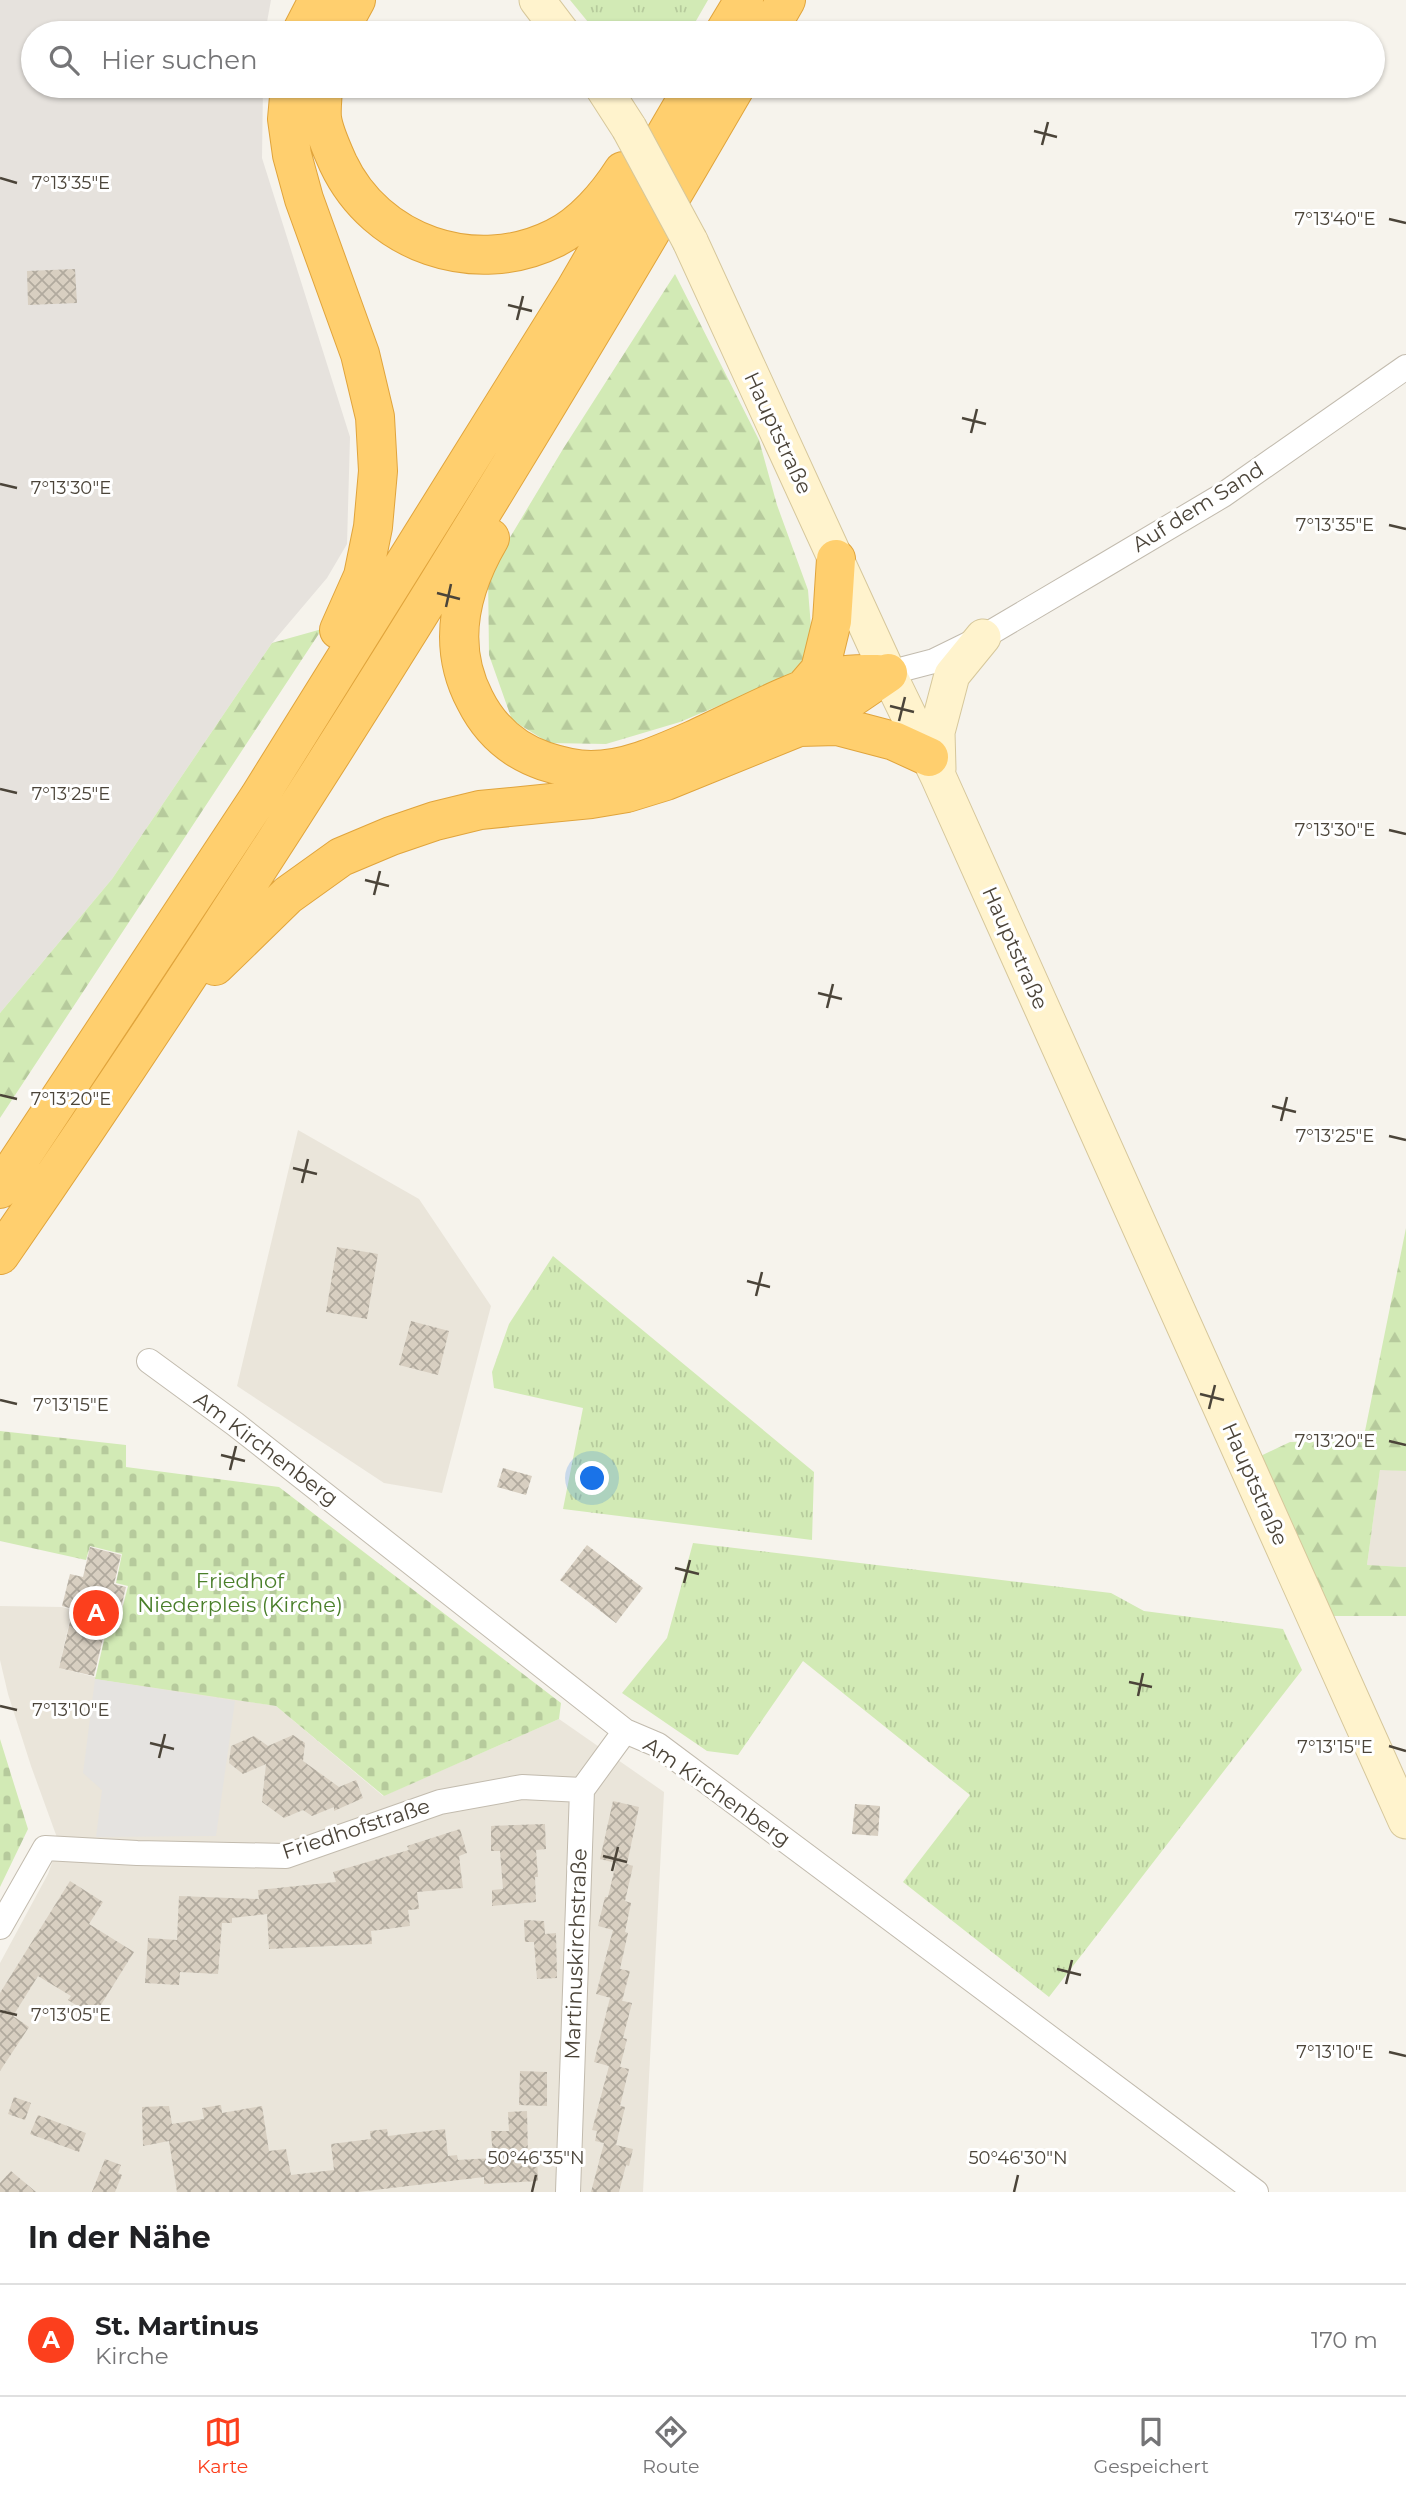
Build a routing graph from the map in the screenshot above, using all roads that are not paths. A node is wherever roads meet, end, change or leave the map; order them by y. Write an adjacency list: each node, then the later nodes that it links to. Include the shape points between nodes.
1 (318, 0): 6 (highway)
2 (356, 0): 7 (highway)
3 (537, 0): 8 (main road)
4 (744, 0): 9 (highway)
5 (786, 0): 10 (highway)
6 (307, 21)
7 (345, 21)
8 (553, 21)
9 (731, 21)
10 (774, 21)
11 (288, 98): 24 (highway, via 292,155 360,354 375,418 379,471 363,576 323,666 265,763)
12 (323, 98): 14 (highway, via 322,120 330,145 346,180 369,209 401,234 437,249 477,255 520,251 556,237 586,215 613,187 667,105)
13 (610, 98): 19 (main road, Hauptstraße, bridge, via 690,241)
14 (677, 98)
15 (686, 98): 24 (highway, via 575,290)
16 (729, 98): 18 (highway)
17 (1406, 367): 20 (street, Auf dem Sand, via 1223,495)
18 (550, 403): 22 (highway, via 536,457 473,566 460,614 458,654 483,716 504,740 528,755 557,766 592,770 625,765); 25 (highway, via 242,897)
19 (836, 559): 21 (main road, Hauptstraße); 22 (highway, via 832,621 820,670)
20 (983, 637): 21 (street, Auf dem Sand, via 934,662); 23 (main road, via 952,675)
21 (888, 673): 22 (highway, via 842,675); 23 (main road, Hauptstraße)
22 (801, 709): 23 (highway, via 837,726 894,741); 25 (highway, via 666,781 591,799 480,810 424,824 341,858 288,895)
23 (933, 767): 31 (main road, Hauptstraße)
24 (259, 797): 26 (highway)
25 (160, 1019): 27 (highway)
26 (0, 1189)
27 (0, 1255)
28 (149, 1361): 29 (street, Am Kirchenberg)
29 (625, 1731): 30 (street); 34 (street, Am Kirchenberg, via 658,1745)
30 (582, 1790): 32 (street, Friedhofstraße, via 522,1787 440,1802 286,1856 45,1848); 33 (street, Martinuskirchstraße)
31 (1406, 1821)
32 (0, 1927)
33 (568, 2192)
34 (1256, 2192)

